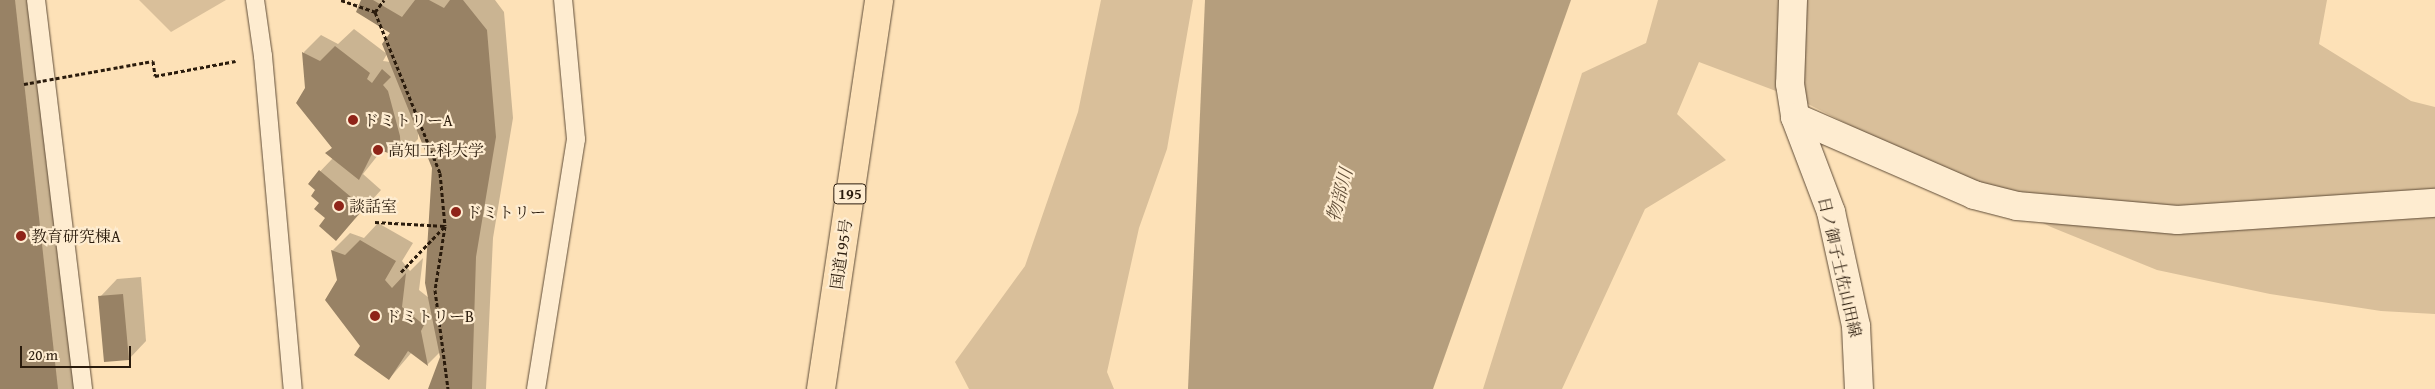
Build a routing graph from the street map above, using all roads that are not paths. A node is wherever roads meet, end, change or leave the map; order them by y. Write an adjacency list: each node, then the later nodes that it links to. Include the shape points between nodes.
1 (36, 0): 8 (lane)
2 (255, 0): 9 (lane, via 263,56)
3 (564, 0): 10 (lane, via 576,139)
4 (879, 0): 11 (highway, 国道195号 / 195)
5 (1793, 0): 6 (street, 日ノ御子土佐山田線, via 1790,84)
6 (1795, 117): 7 (street, via 1974,194 2016,206 2177,220); 12 (street, 日ノ御子土佐山田線, via 1831,212 1856,326)
7 (2435, 203)
8 (83, 389)
9 (293, 389)
10 (536, 389)
11 (821, 389)
12 (1860, 389)

